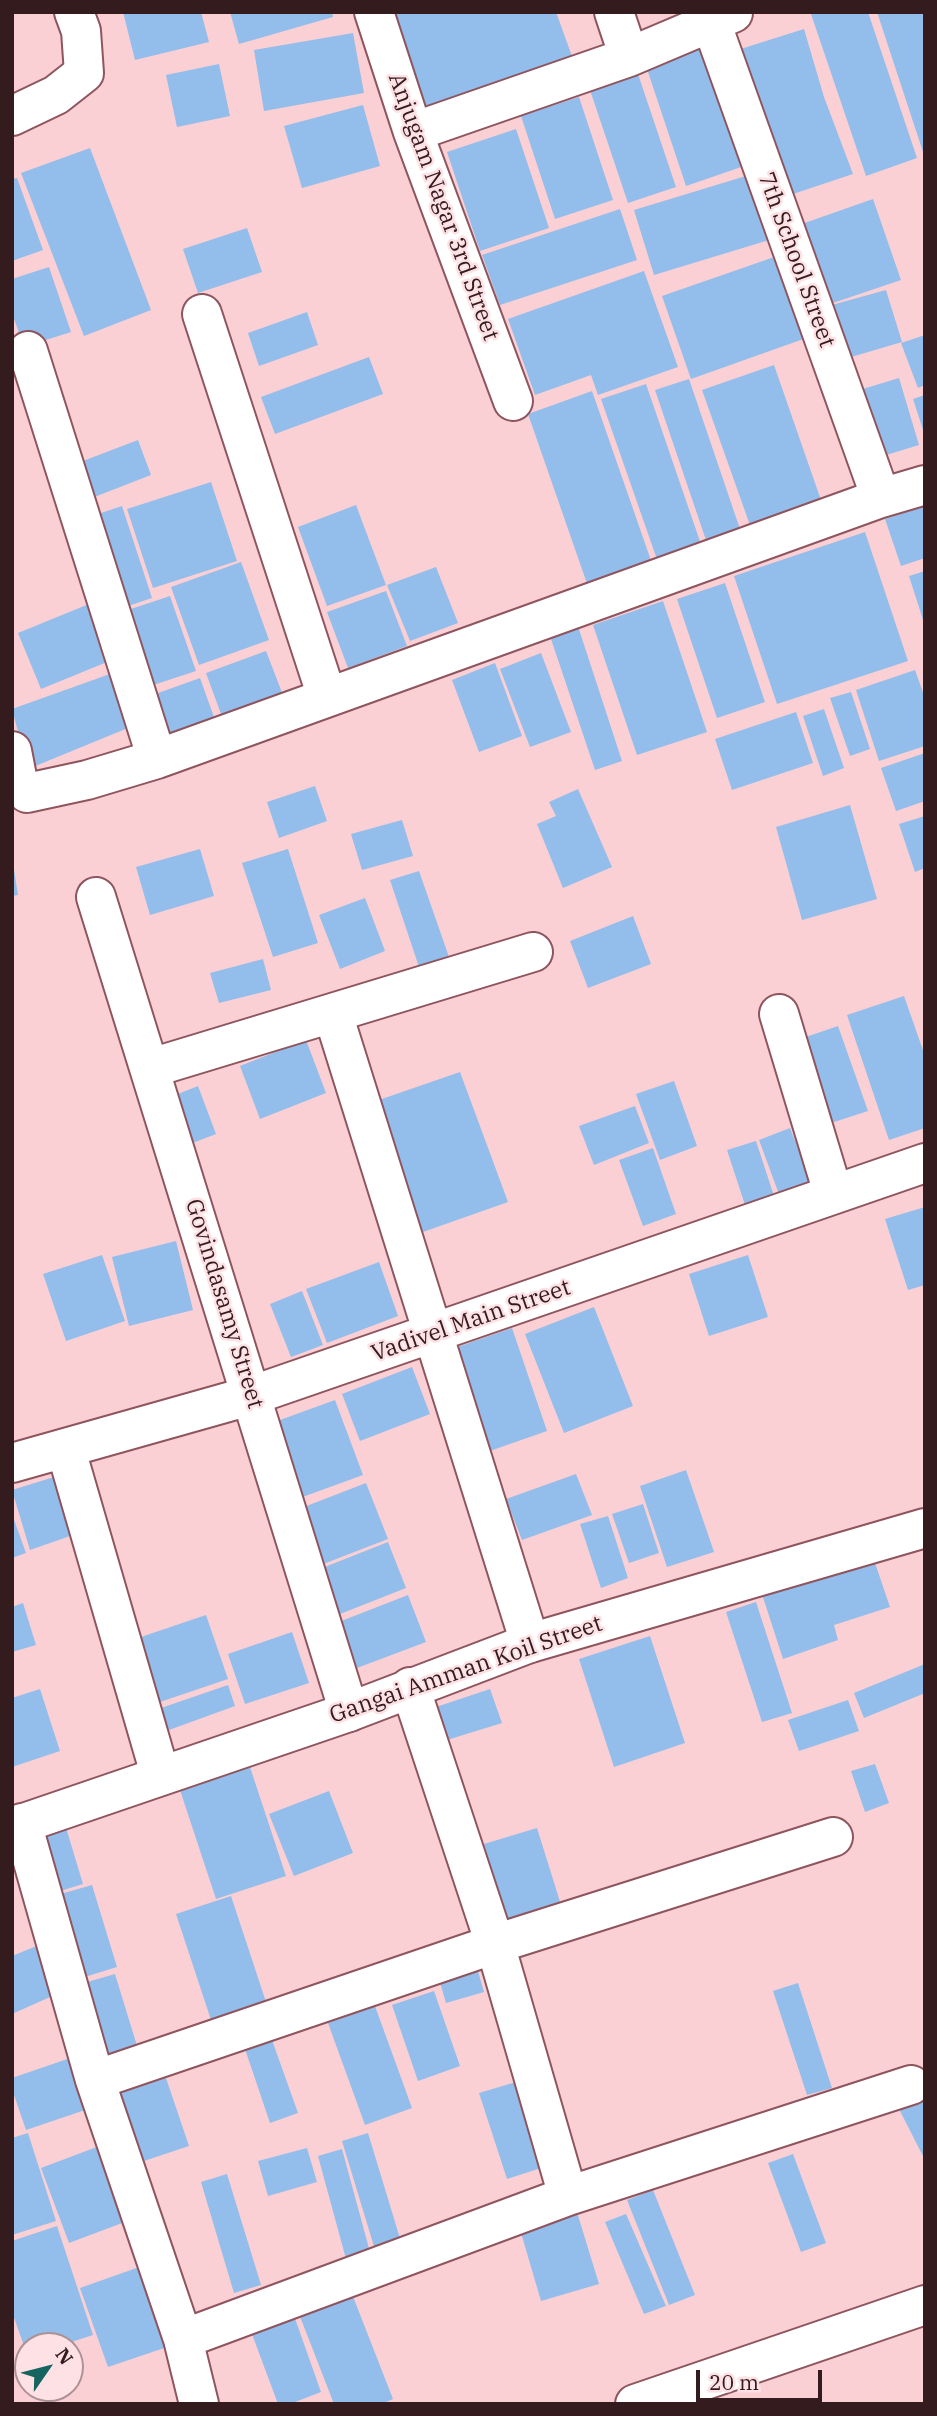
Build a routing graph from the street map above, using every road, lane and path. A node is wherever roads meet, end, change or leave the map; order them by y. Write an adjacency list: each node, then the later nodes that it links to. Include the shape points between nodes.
1 (74, 12): 6 (street, via 81,31 84,73 56,95)
2 (374, 12): 7 (street, Anjugam Nagar 3rd Street)
3 (614, 12): 5 (street)
4 (723, 17): 5 (street); 12 (street, 7th School Street)
5 (629, 57): 7 (street)
6 (12, 116)
7 (413, 132): 10 (street, Anjugam Nagar 3rd Street)
8 (202, 314): 13 (street)
9 (28, 351): 15 (street)
10 (513, 401)
11 (925, 485): 12 (street)
12 (881, 498): 13 (street)
13 (327, 697): 15 (street)
14 (12, 751): 15 (street, via 18,782 27,793)
15 (157, 759)
16 (96, 897): 20 (street, Govindasamy Street)
17 (533, 952): 18 (street)
18 (333, 1014): 20 (street); 23 (street)
19 (779, 1014): 22 (street)
20 (151, 1068): 24 (street, Govindasamy Street)
21 (925, 1163): 22 (street, Vadivel Main Street)
22 (832, 1193): 23 (street, Vadivel Main Street)
23 (433, 1335): 24 (street, Vadivel Main Street); 28 (street)
24 (253, 1395): 25 (street, Vadivel Main Street); 30 (street, Govindasamy Street)
25 (66, 1450): 26 (street, Vadivel Main Street); 31 (street)
26 (12, 1464)
27 (925, 1528): 28 (street, Gangai Amman Koil Street)
28 (530, 1643): 29 (street, Gangai Amman Koil Street)
29 (410, 1687): 30 (street, Gangai Amman Koil Street); 34 (street)
30 (349, 1712): 31 (street, Gangai Amman Koil Street)
31 (160, 1774): 32 (street, Gangai Amman Koil Street)
32 (17, 1825): 35 (street)
33 (833, 1837): 34 (street)
34 (495, 1944): 35 (street); 37 (street)
35 (95, 2080): 39 (street)
36 (911, 2085): 37 (street)
37 (568, 2196): 39 (street)
38 (925, 2305): 41 (street)
39 (183, 2339): 40 (street)
40 (199, 2404)
41 (635, 2404)

